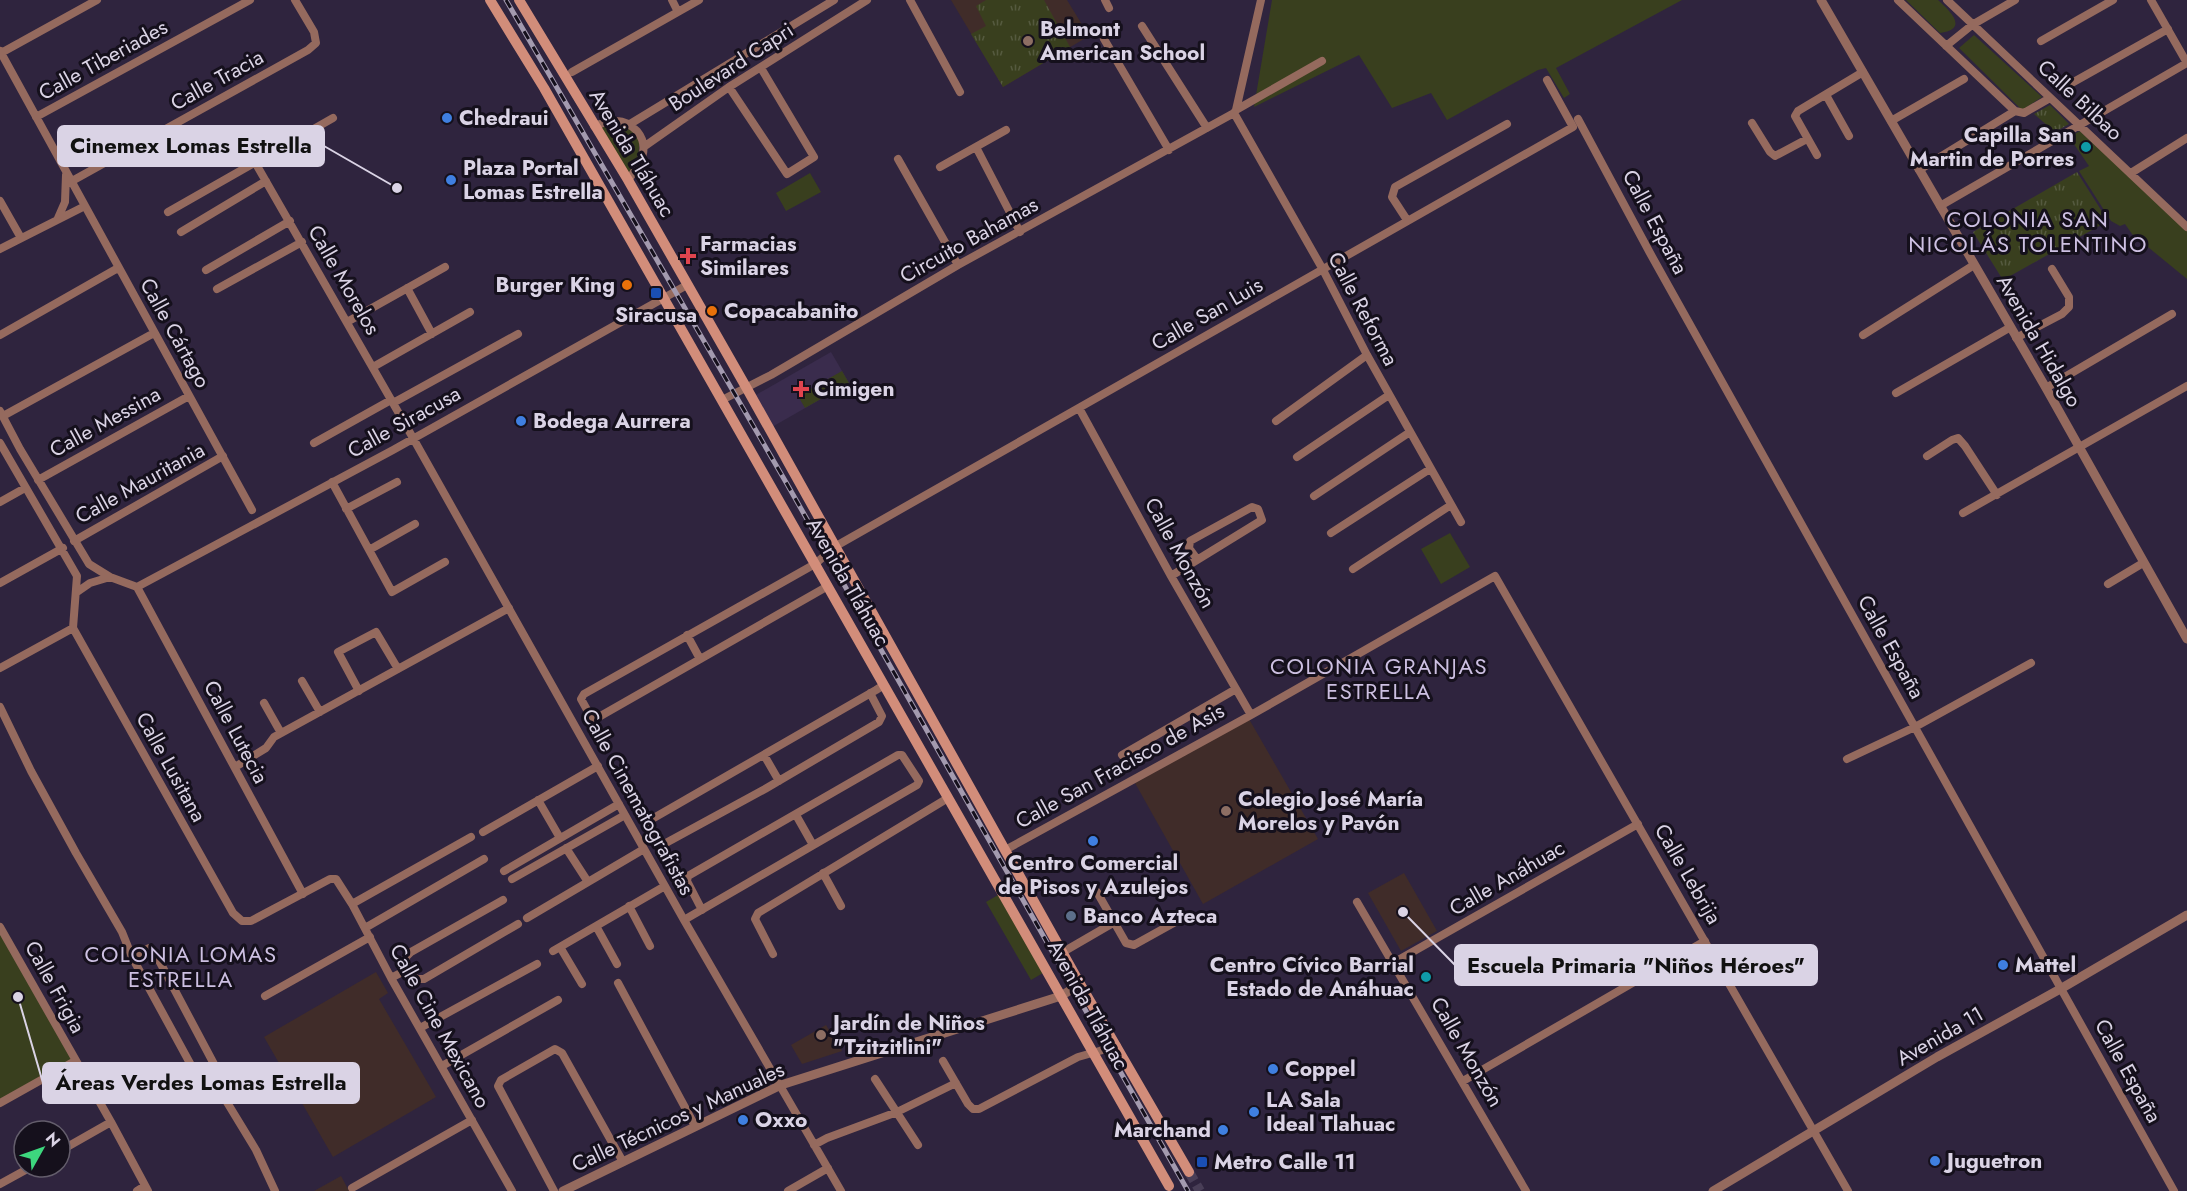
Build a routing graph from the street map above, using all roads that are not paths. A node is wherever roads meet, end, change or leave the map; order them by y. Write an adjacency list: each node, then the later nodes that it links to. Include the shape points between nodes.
1 (97, 0): 27 (street)
2 (250, 0): 42 (street, Calle Tiberiades)
3 (295, 0): 68 (street, Calle Tracia, via 314,32 316,43 308,50)
4 (490, 0): 93 (main road, Avenida Tláhuac)
5 (519, 0): 49 (main road, Avenida Tláhuac)
6 (672, 0): 20 (street)
7 (699, 0): 20 (street)
8 (834, 0): 47 (street, Boulevard Capri)
9 (867, 0): 30 (street, Boulevard Capri)
10 (910, 0): 37 (street)
11 (1105, 0): 19 (street)
12 (1261, 0): 40 (street)
13 (1821, 0): 32 (street, Avenida Hidalgo)
14 (1898, 0): 26 (street)
15 (1947, 0): 21 (street, Calle Bilbao)
16 (2015, 0): 21 (street)
17 (2113, 0): 25 (street)
18 (2152, 0): 23 (street)
19 (1109, 8)
20 (678, 12): 31 (street)
21 (1972, 25): 26 (street); 39 (street, Calle Bilbao)
22 (1142, 26): 51 (street)
23 (2168, 29): 29 (street); 35 (street)
24 (1104, 39): 59 (street)
25 (2041, 41)
26 (1946, 46): 41 (street)
27 (1, 52): 42 (street, Calle Cártago)
28 (1322, 61): 40 (street, Circuito Bahamas)
29 (2187, 63): 50 (street)
30 (761, 68): 36 (street, Boulevard Capri); 36 (street, via 814,157 787,174)
31 (572, 72)
32 (1863, 72): 38 (street); 44 (street, Avenida Hidalgo)
33 (1965, 79): 44 (street)
34 (1547, 80): 45 (street)
35 (2070, 84)
36 (729, 87): 56 (street, Boulevard Capri)
37 (960, 92)
38 (1826, 95): 53 (street); 54 (street, via 1795,116)
39 (2050, 98): 41 (street, via 2024,113); 50 (street, Calle Bilbao)
40 (1235, 111): 51 (street, Circuito Bahamas); 87 (street, Calle Reforma)
41 (2015, 111): 64 (street)
42 (36, 117): 66 (street, Calle Cártago)
43 (333, 118): 62 (street)
44 (1891, 121): 64 (street, Avenida Hidalgo)
45 (1577, 123): 75 (street, Calle San Luis); 178 (street, Calle España)
46 (1752, 123): 54 (street, via 1775,156)
47 (630, 124): 49 (street, via 616,121); 56 (street)
48 (1507, 124): 75 (street, via 1395,187 1392,197)
49 (594, 126): 67 (main road, Avenida Tláhuac)
50 (2081, 126): 65 (street, Calle Bilbao); 72 (street)
51 (1206, 128): 59 (street, Circuito Bahamas)
52 (1006, 130): 57 (street)
53 (1849, 136)
54 (1807, 138): 60 (street)
55 (2187, 138): 65 (street)
56 (645, 146): 67 (street)
57 (976, 147): 63 (street); 79 (street)
58 (248, 150): 62 (street, Calle Morelos)
59 (1168, 150): 79 (street, Circuito Bahamas)
60 (1817, 155)
61 (898, 159): 84 (street)
62 (255, 162): 69 (street, Calle Morelos); 73 (street)
63 (940, 167)
64 (1919, 170): 72 (street, Avenida Hidalgo)
65 (2131, 172): 77 (street, Calle Bilbao)
66 (66, 173): 68 (street, Calle Cártago); 74 (street, via 66,198)
67 (628, 180): 90 (main road, Avenida Tláhuac)
68 (72, 181): 71 (street, Calle Cártago)
69 (266, 181): 76 (street, Calle Morelos); 78 (street)
70 (0, 201): 80 (street)
71 (85, 206): 74 (street); 86 (street, Calle Cártago)
72 (1940, 206): 83 (street, Avenida Hidalgo)
73 (168, 212)
74 (57, 218): 80 (street)
75 (1407, 220): 87 (street, Calle San Luis)
76 (290, 221): 81 (street, Calle Morelos); 89 (street)
77 (2187, 227)
78 (181, 232)
79 (1020, 232): 84 (street, Circuito Bahamas)
80 (21, 238): 82 (street)
81 (302, 242): 92 (street); 96 (street, Calle Morelos)
82 (0, 249)
83 (1974, 265): 97 (street, Avenida Hidalgo); 102 (street)
84 (958, 266): 107 (street, Circuito Bahamas)
85 (445, 267): 91 (street)
86 (118, 268): 98 (street, Calle Cártago); 101 (street)
87 (1322, 268): 104 (street, Calle Reforma); 114 (street, Calle San Luis)
88 (2052, 269): 103 (street, via 2069,297 2069,307)
89 (206, 270)
90 (687, 285): 93 (street, Calle Siracusa); 107 (main road, Avenida Tláhuac)
91 (407, 288): 96 (street); 99 (street)
92 (217, 289)
93 (662, 298): 112 (main road, Avenida Tláhuac); 119 (street, Calle Siracusa)
94 (470, 312): 99 (street)
95 (2172, 314): 108 (street)
96 (347, 322): 105 (street, Calle Morelos)
97 (2009, 328): 103 (street, Avenida Hidalgo); 109 (street)
98 (154, 333): 111 (street, Calle Cártago); 115 (street)
99 (432, 333): 105 (street)
100 (518, 334): 113 (street)
101 (0, 335)
102 (1863, 335)
103 (2016, 338): 108 (street, Avenida Hidalgo)
104 (1366, 355): 110 (street, Calle Reforma); 116 (street)
105 (373, 367): 113 (street, Calle Morelos)
106 (2187, 386): 122 (street)
107 (746, 387): 112 (street, Circuito Bahamas); 144 (main road, Avenida Tláhuac)
108 (2046, 388): 122 (street, Avenida Hidalgo)
109 (1896, 393)
110 (1389, 395): 118 (street, Calle Reforma); 127 (street)
111 (189, 396): 125 (street, Calle Cártago); 129 (street, Calle Messina)
112 (722, 400): 150 (main road, Avenida Tláhuac)
113 (392, 401): 117 (street, Calle Morelos); 121 (street)
114 (1079, 408): 144 (street, Calle San Luis); 152 (street, Calle Monzón)
115 (2, 414): 123 (street)
116 (1276, 421)
117 (407, 428): 119 (street, Calle Cinematografistas)
118 (1410, 432): 128 (street, Calle Reforma); 134 (street)
119 (413, 438): 130 (street, Calle Siracusa); 160 (street, Calle Cinematografistas)
120 (0, 443): 124 (street)
121 (314, 443)
122 (2080, 448): 133 (street); 149 (street, Avenida Hidalgo)
123 (20, 449): 124 (street); 129 (street)
124 (7, 456): 132 (street)
125 (223, 456): 138 (street, Calle Cártago); 143 (street, Calle Mauritania)
126 (1927, 456): 133 (street, via 1958,438)
127 (1297, 457)
128 (1430, 469): 136 (street, Calle Reforma); 142 (street)
129 (38, 480): 143 (street)
130 (332, 482): 137 (street); 158 (street, Calle Siracusa)
131 (396, 482): 137 (street)
132 (25, 488): 135 (street); 145 (street)
133 (1997, 495): 139 (street)
134 (1314, 496)
135 (0, 502)
136 (1451, 504): 140 (street, Calle Reforma); 151 (street)
137 (346, 509): 146 (street)
138 (252, 510)
139 (1963, 513)
140 (1461, 522)
141 (415, 524): 146 (street)
142 (1331, 532)
143 (74, 541): 154 (street, via 89,564)
144 (836, 546): 150 (street, Calle San Luis); 198 (main road, Avenida Tláhuac)
145 (63, 548): 155 (street, Calle Mauritania); 159 (street, via 77,576)
146 (369, 550): 148 (street, via 392,592)
147 (1197, 559): 147 (street, via 1262,520 1257,509 1252,507 1190,541 1189,548); 152 (street)
148 (445, 562)
149 (2143, 563): 156 (street); 161 (street, Avenida Hidalgo)
150 (815, 564): 157 (main road, Avenida Tláhuac); 163 (street, Calle San Luis)
151 (1353, 569)
152 (1171, 576): 171 (street, Calle Monzón)
153 (1495, 576): 177 (street, Calle San Fracisco de Asis); 191 (street, Calle Lebrija)
154 (110, 577): 158 (street); 159 (street)
155 (0, 583)
156 (2109, 584)
157 (828, 586): 165 (street); 170 (main road, Avenida Tláhuac)
158 (137, 587): 184 (street, Calle Lutecia)
159 (77, 592): 162 (street)
160 (509, 608): 168 (street); 183 (street, Calle Cinematografistas)
161 (2183, 622): 164 (street, Avenida Hidalgo)
162 (73, 628): 167 (street); 206 (street, Calle Lusitana, via 233,912 242,921 251,921)
163 (687, 635): 165 (street); 165 (street, Calle San Luis, via 581,699 591,717 597,718)
164 (2187, 639)
165 (700, 659)
166 (2031, 663): 178 (street)
167 (0, 668)
168 (398, 669): 172 (street); 172 (street, via 376,632 338,652)
169 (302, 681): 176 (street)
170 (884, 685): 173 (street); 186 (main road, Avenida Tláhuac)
171 (1236, 689): 177 (street, Calle Monzón); 181 (street)
172 (359, 691): 176 (street)
173 (870, 693): 180 (street); 185 (street, via 881,712 879,722)
174 (264, 703): 179 (street)
175 (0, 707): 227 (street)
176 (320, 712): 179 (street)
177 (1251, 715): 198 (street, Calle San Fracisco de Asis)
178 (1915, 727): 182 (street); 236 (street, Calle España)
179 (281, 733): 184 (street, via 266,748)
180 (764, 755): 185 (street); 185 (street, via 649,823 664,844)
181 (1122, 755)
182 (1847, 759)
183 (598, 766): 187 (street); 188 (street, Calle Cinematografistas)
184 (235, 767): 206 (street, Calle Lutecia)
185 (779, 781)
186 (948, 798): 201 (street); 238 (main road, Avenida Tláhuac)
187 (538, 800): 192 (street); 194 (street)
188 (619, 804): 189 (street, Calle Cinematografistas); 194 (street)
189 (625, 815): 196 (street); 197 (street, Calle Cinematografistas)
190 (796, 815): 195 (street); 195 (street, via 900,754 919,781); 212 (street, via 688,876)
191 (1638, 824): 223 (street, Calle Lebrija); 228 (street, Calle Anáhuac)
192 (483, 832)
193 (471, 837): 209 (street)
194 (560, 838): 200 (street)
195 (813, 846): 212 (street)
196 (566, 848): 202 (street); 203 (street)
197 (644, 849): 203 (street); 204 (street, Calle Cinematografistas)
198 (1006, 849): 225 (main road, Avenida Tláhuac)
199 (484, 859): 221 (street)
200 (504, 871)
201 (823, 873): 211 (street); 226 (street, via 758,913 755,919)
202 (512, 879)
203 (588, 882): 215 (street)
204 (665, 886): 210 (street); 216 (street, Calle Cinematografistas)
205 (1097, 892): 217 (street)
206 (303, 894): 209 (street, Calle Cine Mexicano, via 336,879)
207 (503, 900): 231 (street, via 411,952 406,957)
208 (1357, 902): 228 (street, Calle Monzón)
209 (352, 904): 221 (street, Calle Cine Mexicano)
210 (630, 906): 219 (street); 224 (street)
211 (841, 906)
212 (702, 910): 216 (street)
213 (1188, 915): 217 (street, via 1134,945 1126,943)
214 (2187, 915): 236 (street, Avenida 11)
215 (527, 918)
216 (684, 920): 249 (street, Calle Cinematografistas)
217 (1113, 923): 225 (street)
218 (518, 924): 231 (street, via 424,979 416,979)
219 (596, 926): 230 (street); 234 (street, via 557,949)
220 (0, 927): 243 (street, Calle Frigia)
221 (364, 927): 222 (street, Calle Cine Mexicano)
222 (370, 937): 232 (street, Calle Cine Mexicano); 237 (street)
223 (1705, 941): 247 (street); 256 (street, Calle Lebrija)
224 (650, 946)
225 (1063, 952): 235 (main road, Avenida Tláhuac)
226 (773, 954)
227 (132, 957): 250 (street, via 203,1087); 250 (street, via 149,948 154,951 223,1081)
228 (1394, 963): 247 (street, Calle Monzón)
229 (537, 964): 240 (street)
230 (617, 964)
231 (408, 969): 232 (street)
232 (392, 978): 240 (street, Calle Cine Mexicano)
233 (618, 983): 255 (street)
234 (582, 984)
235 (1080, 984): 238 (street, Calle Técnicos y Manuales); 241 (main road, Avenida Tláhuac)
236 (2062, 988): 256 (street, Avenida 11); 276 (street, Calle España)
237 (265, 996)
238 (1061, 996): 242 (main road, Avenida Tláhuac); 249 (street, Calle Técnicos y Manuales)
239 (558, 1000): 245 (street)
240 (420, 1028): 245 (street, Calle Cine Mexicano)
241 (1117, 1046): 242 (street); 262 (main road, Avenida Tláhuac)
242 (1093, 1053): 248 (street, via 979,1109 973,1109); 263 (main road, Avenida Tláhuac)
243 (75, 1061): 251 (street); 254 (street, Calle Frigia)
244 (943, 1061): 248 (street)
245 (442, 1066): 253 (street, Calle Cine Mexicano)
246 (875, 1079): 252 (street)
247 (1463, 1081): 273 (street, Calle Monzón)
248 (956, 1083): 252 (street)
249 (781, 1085): 255 (street, Calle Técnicos y Manuales); 258 (street, Calle Cinematografistas)
250 (225, 1099): 267 (street)
251 (0, 1103)
252 (897, 1112): 258 (street); 259 (street)
253 (472, 1120): 264 (street); 268 (street, Calle Cine Mexicano)
254 (111, 1122): 257 (street); 265 (street, Calle Frigia)
255 (695, 1126): 260 (street, Calle Técnicos y Manuales)
256 (1814, 1131): 274 (street, Avenida 11); 275 (street, Calle Lebrija)
257 (72, 1144)
258 (814, 1145): 261 (street, Calle Cinematografistas)
259 (918, 1145)
260 (623, 1162): 269 (street, via 562,1053 555,1049 501,1080 498,1086); 270 (street, Calle Técnicos y Manuales)
261 (828, 1168): 271 (street); 272 (street, Calle Cinematografistas)
262 (1189, 1172)
263 (1169, 1186)
264 (352, 1188)
265 (146, 1189): 266 (street)
266 (137, 1191)
267 (275, 1191)
268 (512, 1191)
269 (555, 1191)
270 (563, 1191)
271 (788, 1191)
272 (841, 1191)
273 (1526, 1191)
274 (1713, 1191)
275 (1848, 1191)
276 (2174, 1191)

